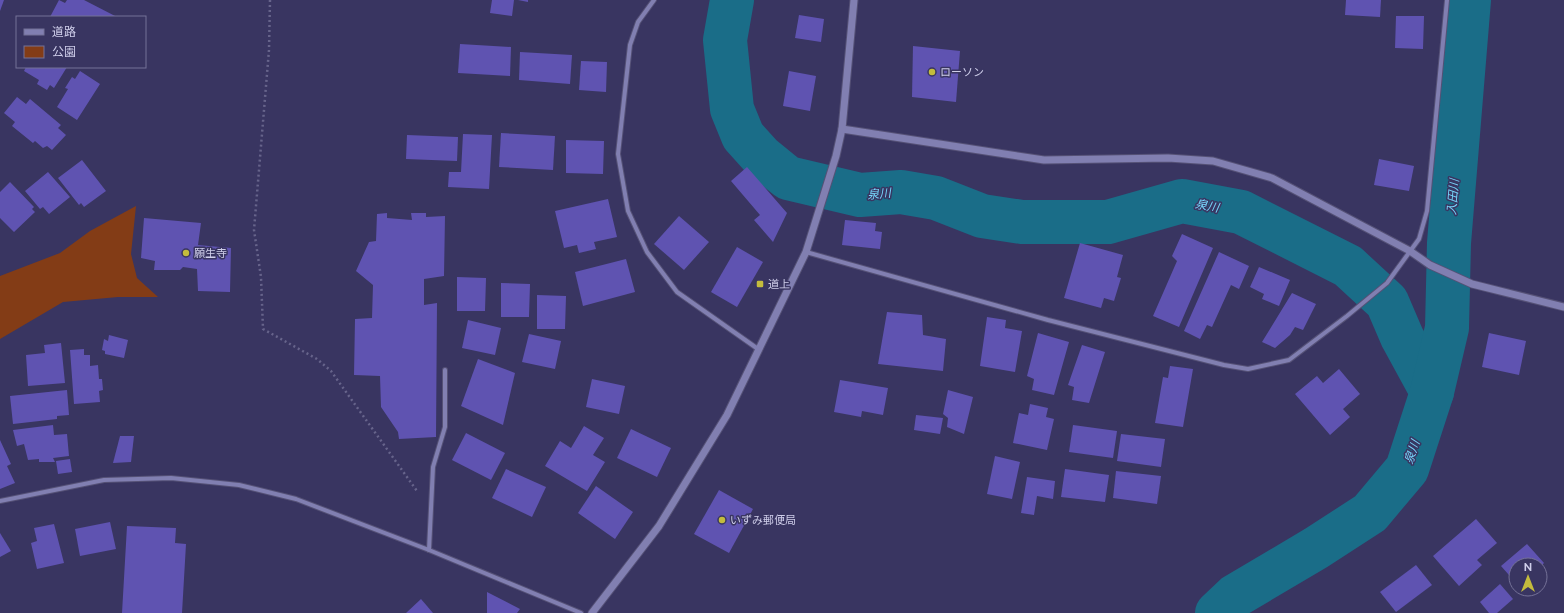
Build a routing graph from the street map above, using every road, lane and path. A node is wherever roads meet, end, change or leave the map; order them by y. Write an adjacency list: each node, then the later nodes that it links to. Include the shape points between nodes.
1 (270, 0): 12 (path, via 269,50 254,230 261,277 263,329 317,359 331,371 410,482)
2 (654, 0): 9 (street, via 638,22 630,45 618,154 628,211 647,252 677,292)
3 (854, 0): 5 (street)
4 (1447, 0): 6 (street, via 1427,212 1419,239)
5 (842, 129): 6 (street, via 1044,160 1168,158 1213,161 1272,178); 7 (street)
6 (1410, 251): 7 (street, via 1387,283 1289,360 1248,369 1048,320); 8 (street, via 1430,265 1472,284)
7 (806, 252): 9 (street)
8 (1564, 307)
9 (758, 349): 15 (street, via 727,415 659,526)
10 (445, 370): 12 (street, via 445,428 433,467)
11 (0, 501): 13 (street, via 104,480 171,478 239,485 296,500)
12 (431, 506): 13 (street)
13 (429, 550): 14 (street)
14 (582, 613)
15 (592, 613)

